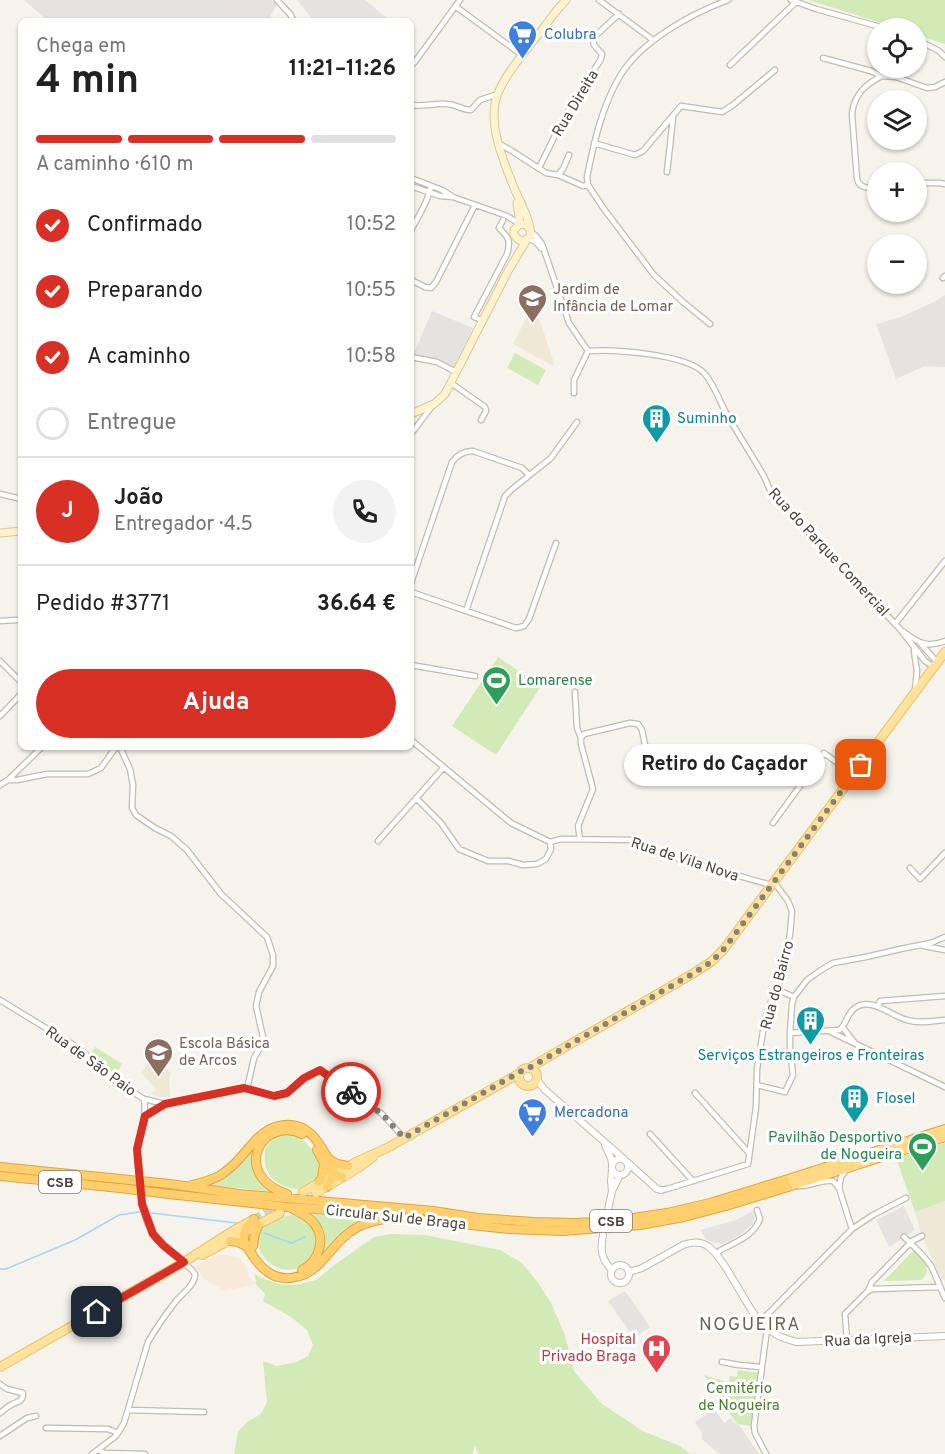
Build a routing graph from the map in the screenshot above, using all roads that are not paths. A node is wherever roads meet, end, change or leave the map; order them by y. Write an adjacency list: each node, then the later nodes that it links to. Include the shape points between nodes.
1 (277, 0): 9 (street)
2 (460, 0): 7 (street)
3 (566, 0): 13 (main road)
4 (599, 0): 8 (street)
5 (728, 0): 11 (street)
6 (794, 1): 10 (street); 17 (street)
7 (455, 6): 13 (street); 16 (street)
8 (619, 14): 11 (street); 29 (street, Rua Direita, via 593,38 601,59 563,119)
9 (292, 18)
10 (867, 23)
11 (653, 40): 27 (street, via 621,75)
12 (927, 45): 14 (street)
13 (522, 56): 23 (main road)
14 (945, 57)
15 (823, 58): 18 (street)
16 (414, 63)
17 (730, 65)
18 (867, 69)
19 (775, 70): 25 (street, via 722,112 681,106)
20 (878, 78): 41 (street, via 861,91 852,114 857,179 859,185)
21 (899, 78): 22 (street, via 927,88)
22 (945, 82)
23 (498, 94): 24 (street, via 480,100 471,110 446,104); 26 (main road)
24 (414, 105)
25 (673, 116): 27 (street, via 643,151 635,154); 30 (street)
26 (498, 143): 29 (street); 36 (main road)
27 (594, 143): 38 (street)
28 (569, 154): 31 (street)
29 (539, 168): 31 (street)
30 (667, 172)
31 (558, 175): 38 (street)
32 (414, 179): 33 (street)
33 (417, 180): 35 (street); 39 (street)
34 (927, 183): 37 (street)
35 (414, 184)
36 (513, 184): 44 (main road); 49 (main road)
37 (945, 184)
38 (588, 185): 55 (street, via 654,275)
39 (431, 186): 42 (street); 43 (street)
40 (414, 187): 42 (street)
41 (867, 187)
42 (430, 193): 43 (street); 46 (street)
43 (453, 197): 45 (street)
44 (517, 200): 47 (main road); 48 (street)
45 (475, 205): 48 (street, via 497,213); 53 (street, via 436,282 428,288)
46 (414, 224)
47 (520, 224): 48 (street); 48 (main road, via 516,228); 49 (main road)
48 (510, 226): 50 (main road, via 519,240); 52 (main road, via 514,253); 54 (street, via 499,228 510,243 474,317)
49 (531, 230): 50 (main road); 51 (street)
50 (527, 240): 51 (street, via 535,241); 52 (main road)
51 (544, 253): 56 (street, via 569,323)
52 (508, 271): 54 (main road)
53 (414, 281)
54 (483, 321): 58 (main road)
55 (710, 324)
56 (588, 351): 60 (street, via 574,380); 78 (street, Rua do Parque Comercial, via 632,352 679,360 704,372 772,494)
57 (414, 358): 58 (street)
58 (458, 370): 59 (main road)
59 (451, 383): 61 (main road); 63 (street, via 485,407)
60 (574, 393)
61 (434, 404): 62 (main road); 65 (street)
62 (414, 413)
63 (481, 420)
64 (577, 422): 66 (street, via 551,458)
65 (414, 430)
66 (529, 475): 73 (street, via 522,468 473,451 456,458); 75 (street, via 505,496)
67 (0, 494): 68 (street)
68 (18, 498)
69 (18, 531): 70 (main road)
70 (0, 533)
71 (556, 543): 75 (street, via 524,626 516,628)
72 (945, 561): 78 (street)
73 (414, 574)
74 (414, 593): 75 (street)
75 (466, 611)
76 (17, 620): 77 (street)
77 (0, 621)
78 (895, 624): 79 (street, Rua do Parque Comercial)
79 (900, 629): 81 (street); 82 (street)
80 (945, 641): 81 (street)
81 (920, 643): 85 (street)
82 (912, 645): 85 (street, via 925,661); 90 (street, via 917,664)
83 (944, 654): 85 (main road)
84 (0, 661): 88 (street)
85 (936, 664): 90 (main road)
86 (414, 665): 87 (street)
87 (475, 676)
88 (18, 679)
89 (576, 692): 93 (street)
90 (915, 692): 100 (main road)
91 (18, 697): 92 (street)
92 (0, 716)
93 (581, 738): 98 (street, via 590,732 638,724); 105 (street, via 593,789 578,826)
94 (414, 742): 99 (street)
95 (39, 750): 101 (street)
96 (116, 750): 101 (street, via 101,768 88,774 47,774)
97 (120, 750): 131 (street, via 130,770 132,808 136,815 187,850 221,894 267,937 273,966 256,1006 263,1036)
98 (648, 760)
99 (444, 767): 103 (street); 107 (street, via 511,823)
100 (854, 775): 104 (street, via 824,753); 110 (main road)
101 (8, 780): 102 (street)
102 (0, 785)
103 (416, 798): 106 (street); 107 (street, via 459,849 488,861 537,864 546,859)
104 (773, 823)
105 (580, 839): 107 (street, Rua de Vila Nova); 110 (street, Rua de Vila Nova, via 633,840 665,855)
106 (378, 841)
107 (550, 842)
108 (945, 853): 109 (street, via 920,879)
109 (910, 868)
110 (773, 883): 115 (street, Rua do Bairro, via 792,911); 126 (main road, via 711,962 543,1059)
111 (945, 937): 112 (street)
112 (939, 940): 113 (street); 114 (street)
113 (918, 945): 114 (street); 117 (street, via 833,963 807,980)
114 (944, 950)
115 (778, 990): 117 (street); 129 (street, Rua do Bairro, via 767,1012)
116 (945, 996): 119 (street, via 880,1001)
117 (794, 997): 123 (street)
118 (0, 1000): 133 (street, Rua de São Paio, via 76,1047 118,1083)
119 (878, 1006): 120 (street, via 908,1021); 121 (street, via 855,1007)
120 (945, 1020)
121 (843, 1028): 122 (street); 124 (street)
122 (830, 1031): 123 (street); 124 (street)
123 (792, 1033): 129 (street, via 794,1075 785,1092)
124 (857, 1045): 130 (street)
125 (520, 1072): 126 (main road, via 524,1069); 127 (main road); 128 (main road)
126 (534, 1076): 128 (main road, via 525,1086); 140 (street)
127 (504, 1082): 128 (main road); 139 (main road)
128 (521, 1082)
129 (757, 1085): 142 (street, Rua do Bairro)
130 (945, 1087)
131 (247, 1089): 134 (street, Rua de São Paio); 139 (street, Rua de São Paio, via 274,1096 287,1093 320,1070 382,1114)
132 (695, 1093): 142 (street)
133 (144, 1099): 134 (street, Rua de São Paio); 135 (street)
134 (165, 1104): 135 (street)
135 (145, 1116): 179 (street, via 137,1149 142,1204 153,1234)
136 (945, 1129): 155 (highway, CSB)
137 (651, 1134): 153 (street)
138 (945, 1137): 148 (highway, CSB)
139 (404, 1138): 141 (main road)
140 (603, 1142): 143 (street); 147 (street)
141 (387, 1148): 145 (main road); 151 (main road)
142 (749, 1153): 153 (street, Rua do Bairro, via 747,1164)
143 (625, 1160): 147 (street, via 618,1158); 149 (street, via 628,1168); 152 (street)
144 (326, 1161): 145 (highway); 151 (highway); 154 (highway); 156 (highway, via 321,1146 309,1133 292,1125 281,1125 264,1132 221,1175); 161 (highway, via 298,1132 277,1132 261,1144 256,1159 260,1176 271,1187)
145 (348, 1166): 151 (main road)
146 (0, 1167): 156 (highway, Circular Sul de Braga / CSB, bridge)
147 (612, 1167): 149 (street); 159 (street)
148 (847, 1168): 155 (highway, CSB); 157 (street)
149 (622, 1174): 152 (street); 159 (street)
150 (0, 1176): 163 (highway, Circular Sul de Braga / CSB, bridge)
151 (338, 1176): 154 (highway)
152 (642, 1176): 158 (street)
153 (693, 1181): 158 (street)
154 (323, 1184): 160 (main road); 161 (main road)
155 (789, 1184): 157 (street, via 804,1186 830,1180); 161 (highway, Circular Sul de Braga / CSB, via 678,1211 576,1223 510,1221); 167 (highway, Circular Sul de Braga / CSB, via 684,1217 587,1230 509,1229)
156 (185, 1186): 161 (highway, Circular Sul de Braga / CSB, via 239,1194)
157 (839, 1188): 169 (street)
158 (661, 1190)
159 (612, 1191): 166 (street)
160 (316, 1193)
161 (301, 1195)
162 (906, 1198): 169 (street)
163 (288, 1207): 167 (highway, Circular Sul de Braga / CSB); 177 (highway, via 309,1219 318,1232 320,1244 312,1263 296,1272 280,1272)
164 (757, 1210): 178 (street, via 760,1219 750,1234)
165 (280, 1213): 168 (main road)
166 (607, 1215)
167 (394, 1217): 177 (highway, via 357,1227 317,1267 300,1277 286,1279 269,1273)
168 (257, 1222): 170 (main road); 171 (highway); 177 (highway)
169 (852, 1229): 185 (street)
170 (234, 1230): 171 (highway); 179 (main road)
171 (244, 1234): 175 (main road); 177 (highway)
172 (603, 1234): 180 (street, via 601,1255)
173 (922, 1236): 176 (street)
174 (904, 1237): 176 (street)
175 (230, 1241): 177 (highway); 179 (main road)
176 (910, 1243): 182 (street, via 930,1266); 183 (street)
177 (250, 1247)
178 (716, 1253): 181 (street, via 704,1243 690,1243); 185 (street, Rua da Igreja)
179 (184, 1262): 190 (main road); 193 (street, via 195,1279 148,1342)
180 (612, 1270): 181 (street, via 621,1265); 181 (street, via 617,1283 626,1281)
181 (629, 1272)
182 (939, 1287): 183 (street); 184 (street)
183 (868, 1291): 188 (street, via 845,1314)
184 (945, 1298)
185 (760, 1322): 186 (street, Rua da Igreja)
186 (767, 1329): 188 (street, Rua da Igreja, via 797,1342); 191 (street)
187 (945, 1336): 188 (street, Rua da Igreja)
188 (847, 1340)
189 (722, 1362): 191 (street)
190 (0, 1367)
191 (761, 1367): 203 (street, via 754,1426)
192 (0, 1384): 195 (street, via 23,1393 23,1398)
193 (128, 1410): 194 (street); 198 (street)
194 (204, 1412)
195 (0, 1413)
196 (36, 1416): 199 (street)
197 (46, 1428): 198 (street, via 108,1429)
198 (118, 1433): 200 (street)
199 (0, 1436)
200 (98, 1450): 201 (street); 202 (street)
201 (92, 1454)
202 (145, 1454)
203 (766, 1454)

